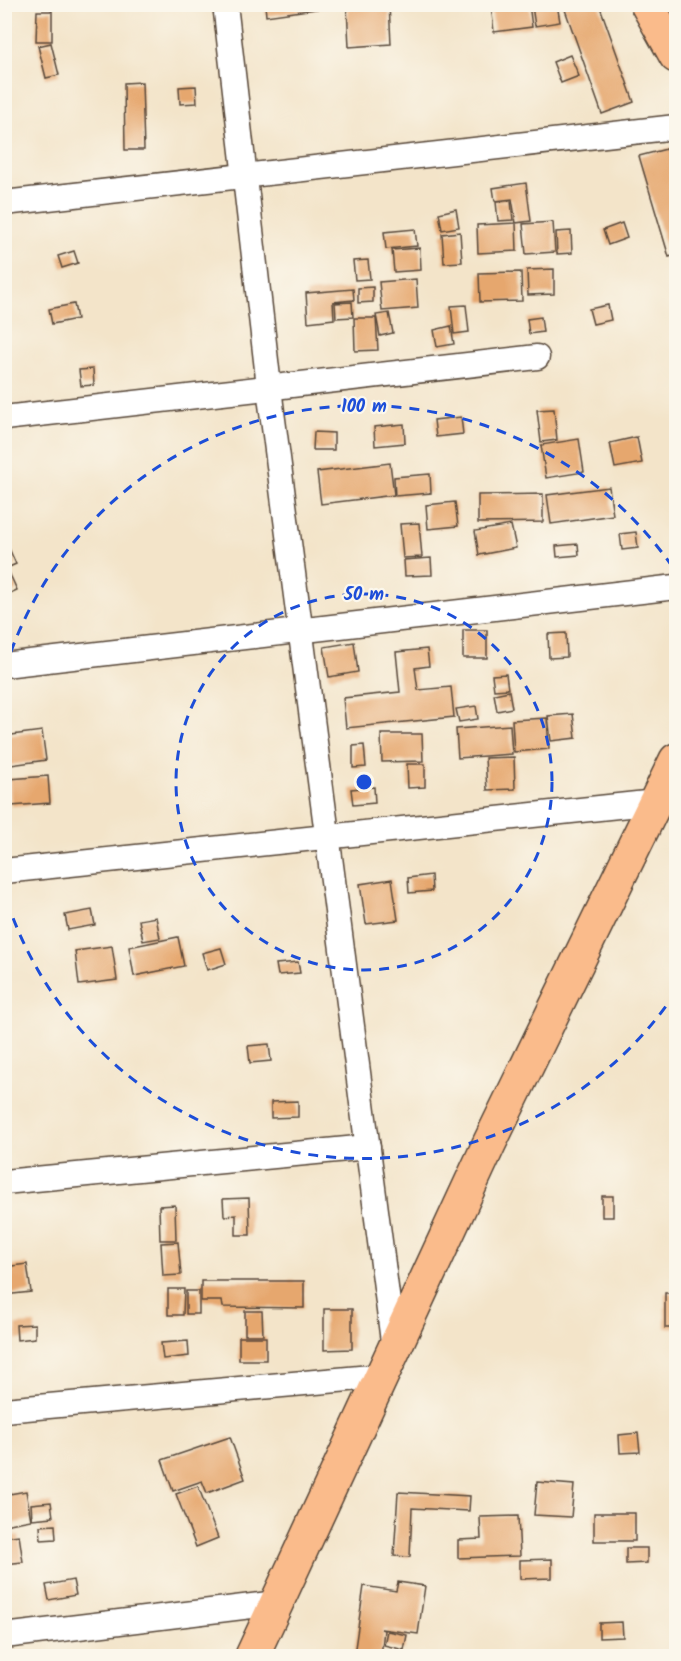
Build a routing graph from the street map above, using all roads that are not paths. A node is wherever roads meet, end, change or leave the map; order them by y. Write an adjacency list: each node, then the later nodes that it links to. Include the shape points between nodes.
1 (225, 4): 5 (street)
2 (647, 4): 3 (main road)
3 (676, 56)
4 (676, 127): 5 (street)
5 (245, 177): 6 (street); 8 (street)
6 (4, 203)
7 (537, 357): 8 (street)
8 (269, 388): 9 (street); 11 (street)
9 (4, 418)
10 (676, 587): 11 (street)
11 (301, 631): 12 (street); 15 (street)
12 (4, 665)
13 (676, 760): 14 (main road)
14 (656, 802): 15 (street); 19 (main road, via 489,1144)
15 (328, 836): 16 (street); 17 (street)
16 (4, 871)
17 (368, 1147): 18 (street); 19 (street)
18 (4, 1182)
19 (388, 1362): 20 (street); 21 (main road)
20 (4, 1410)
21 (277, 1603): 22 (street); 23 (main road)
22 (4, 1636)
23 (252, 1656)

